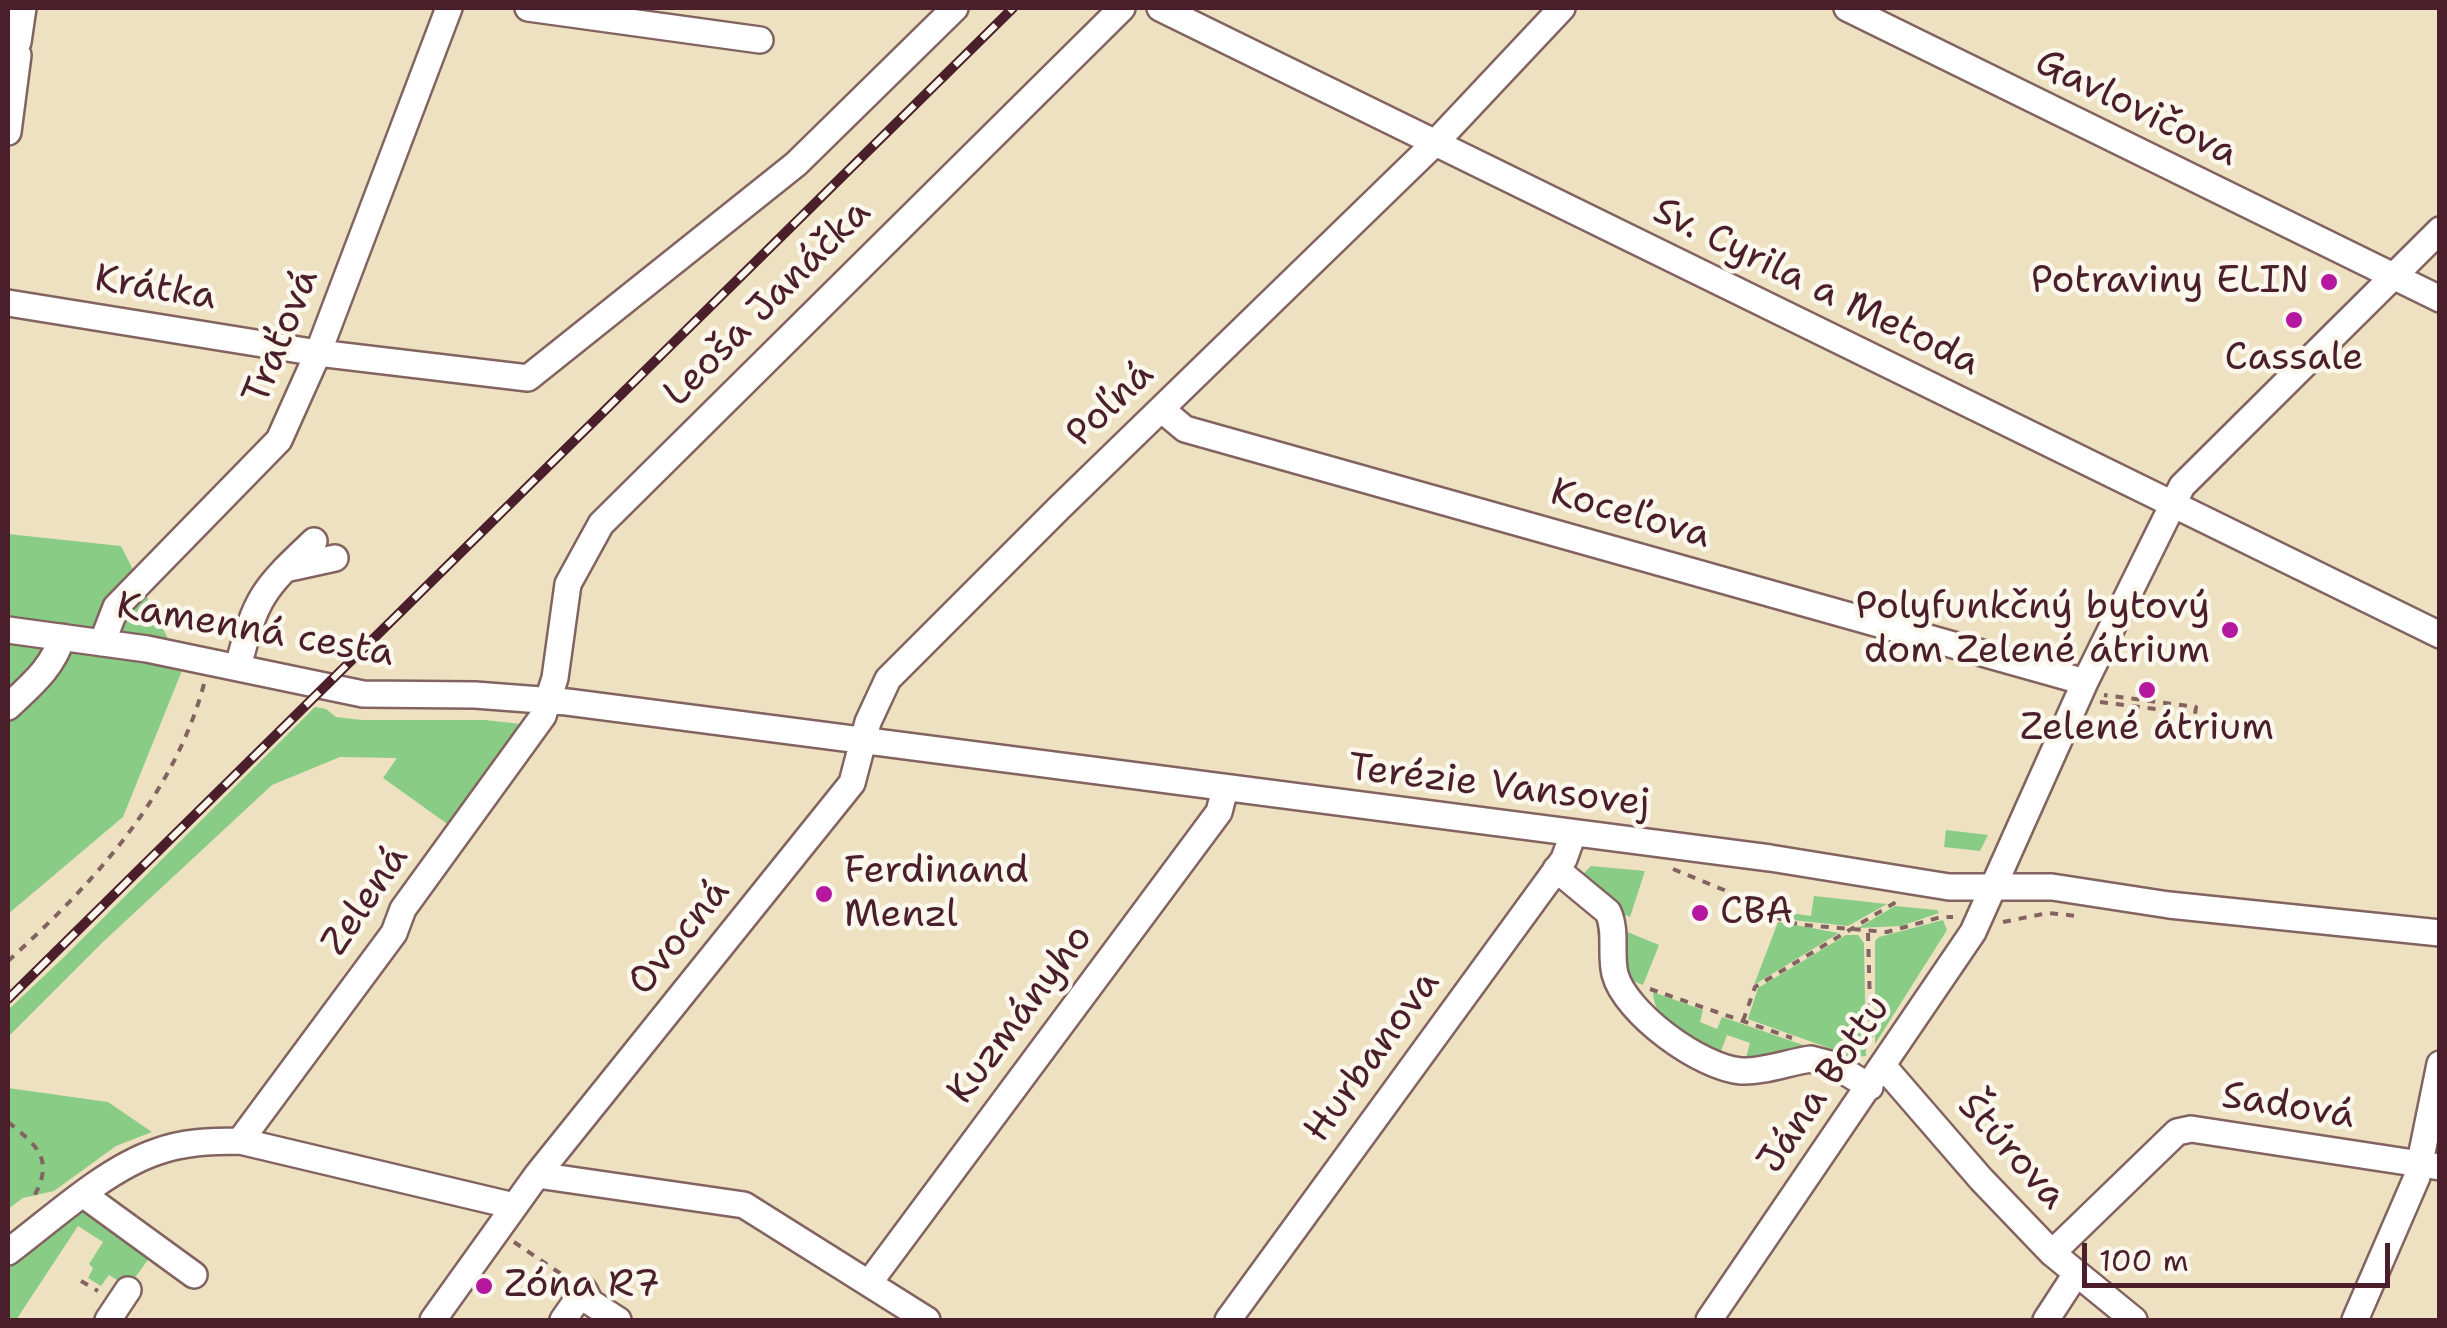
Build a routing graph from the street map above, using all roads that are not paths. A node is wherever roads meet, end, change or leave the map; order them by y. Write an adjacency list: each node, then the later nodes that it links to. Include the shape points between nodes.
1 (23, 8): 10 (street)
2 (449, 8): 16 (street, Traťová)
3 (528, 8): 9 (street)
4 (954, 8): 17 (street, Leoša Janáčka, via 796,164)
5 (1122, 8): 29 (street, Leoša Janáčka, via 601,524 568,584)
6 (1562, 8): 11 (street, Poľná)
7 (1847, 8): 13 (street, Gavlovičova)
8 (1174, 10): 11 (street, Sv. Cyrila a Metoda)
9 (760, 40)
10 (8, 132)
11 (1436, 142): 18 (street, Poľná); 19 (street, Sv. Cyrila a Metoda)
12 (2440, 230): 13 (street, Jána Bottu)
13 (2391, 277): 14 (street, Gavlovičova); 19 (street, Jána Bottu, via 2182,486)
14 (2440, 300)
15 (8, 303): 16 (street, Krátka)
16 (318, 353): 17 (street, Krátka); 26 (street, Traťová, via 279,440 116,607)
17 (528, 378)
18 (1161, 409): 28 (street, Koceľova, via 1185,429); 31 (street, Poľná, via 888,680)
19 (2171, 505): 24 (street, Sv. Cyrila a Metoda); 28 (street, Jána Bottu)
20 (314, 541): 22 (street)
21 (334, 558): 22 (street)
22 (285, 569): 27 (street, via 260,596)
23 (8, 630): 25 (street, Kamenná cesta)
24 (2440, 635)
25 (62, 637): 26 (street, Kamenná cesta); 30 (street, via 46,670)
26 (102, 642): 27 (street, Kamenná cesta)
27 (238, 667): 29 (street, Kamenná cesta, via 363,694)
28 (2093, 692): 35 (street, Jána Bottu)
29 (550, 701): 31 (street, Terézie Vansovej); 39 (street, Zelená, via 403,909 394,933)
30 (8, 707)
31 (864, 740): 32 (street, Terézie Vansovej); 41 (street, Ovocná, via 852,783)
32 (1226, 789): 33 (street, Terézie Vansovej); 48 (street, Kuzmányho, via 1219,812)
33 (1573, 834): 34 (street, Hurbanova); 35 (street, Terézie Vansovej, via 1949,887)
34 (1556, 869): 38 (street, Štúrova, via 1608,912 1615,977 1647,1018 1683,1046 1742,1071 1811,1059); 55 (street, Hurbanova)
35 (1996, 886): 36 (street, Terézie Vansovej); 38 (street, Jána Bottu, via 1973,932)
36 (2440, 933)
37 (2440, 1064): 40 (street)
38 (1875, 1070): 45 (street, Štúrova); 56 (street, Jána Bottu)
39 (240, 1141): 42 (street, via 154,1152); 43 (street)
40 (2430, 1166): 45 (street, Sadová, via 2177,1132); 59 (street)
41 (538, 1175): 43 (street, Ovocná); 48 (street, via 744,1204)
42 (84, 1196): 44 (street); 47 (street)
43 (514, 1206): 52 (street, Ovocná)
44 (8, 1252)
45 (2052, 1253): 46 (street, Štúrova)
46 (2076, 1274): 57 (street); 58 (street, Štúrova)
47 (194, 1275)
48 (869, 1282): 50 (street)
49 (128, 1290): 51 (street)
50 (921, 1319)
51 (108, 1320)
52 (433, 1320)
53 (563, 1320): 54 (street, via 584,1290 590,1302)
54 (618, 1320)
55 (1228, 1320)
56 (1709, 1320)
57 (2046, 1320)
58 (2134, 1320)
59 (2355, 1320)

